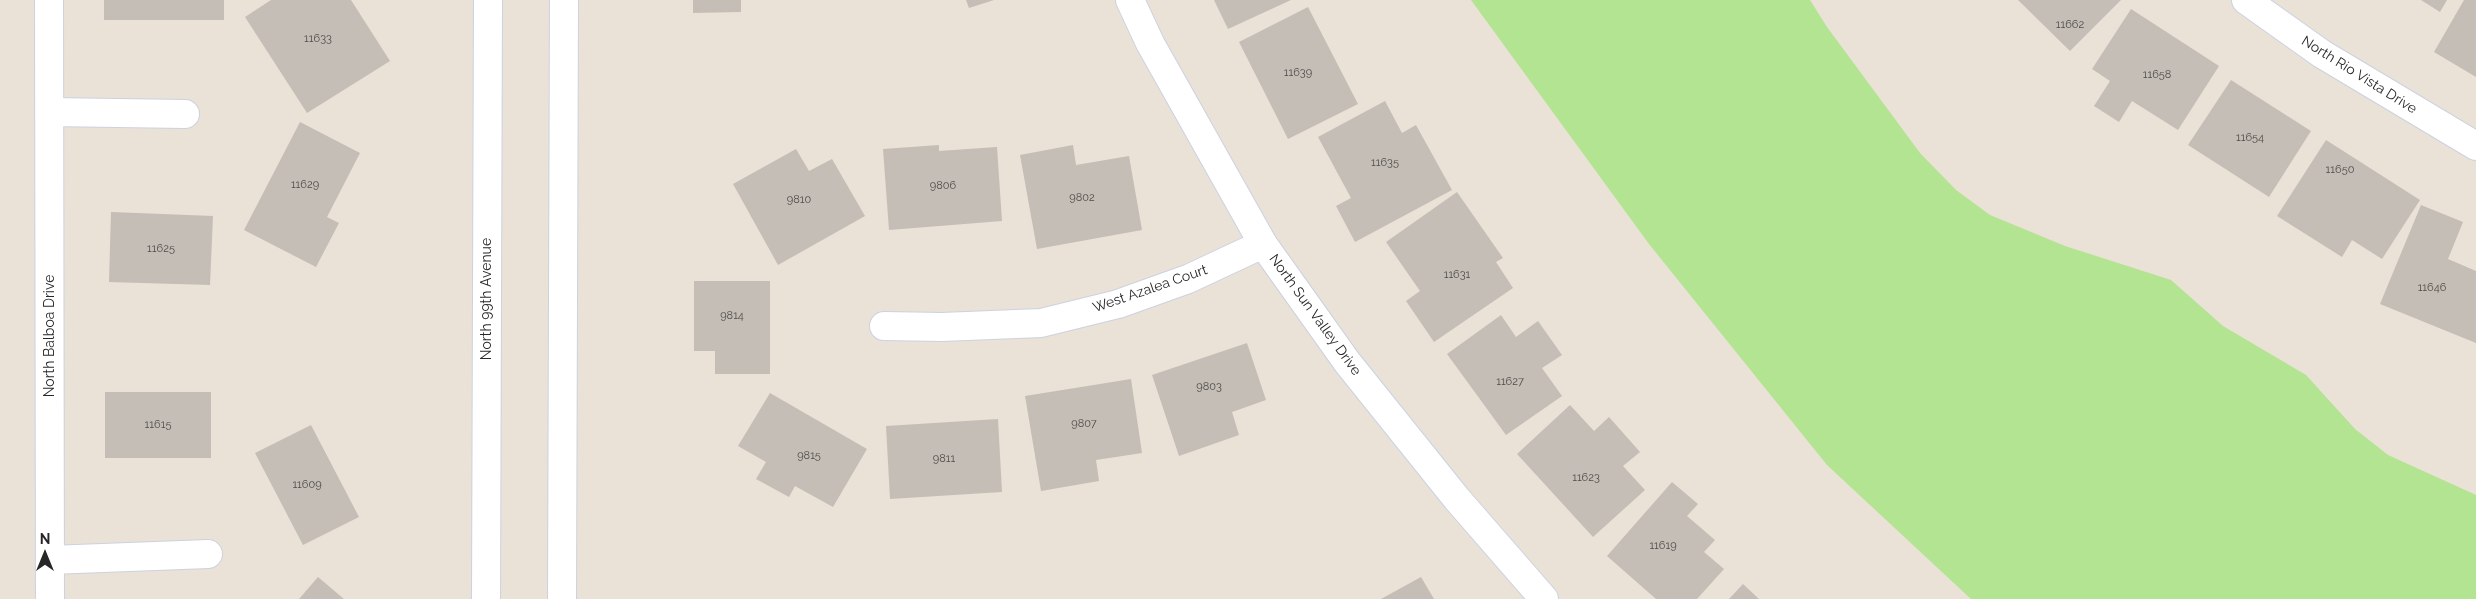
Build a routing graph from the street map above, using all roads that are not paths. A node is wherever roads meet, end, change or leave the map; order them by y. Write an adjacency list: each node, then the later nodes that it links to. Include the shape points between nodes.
1 (50, 0): 6 (street, North Balboa Drive)
2 (488, 0): 14 (street, North 99th Avenue)
3 (564, 0): 15 (street)
4 (1130, 0): 9 (street, North Sun Valley Drive, via 1150,43)
5 (2246, 0): 8 (street, North Rio Vista Drive, via 2322,54)
6 (50, 112): 7 (street); 12 (street, North Balboa Drive)
7 (185, 114)
8 (2476, 146)
9 (1264, 244): 10 (street, West Azalea Court, via 1180,282 1118,304 1041,323); 16 (street, North Sun Valley Drive, via 1354,369 1456,499)
10 (884, 326)
11 (208, 554): 12 (street)
12 (50, 560): 13 (street, North Balboa Drive)
13 (50, 599)
14 (486, 599)
15 (562, 599)
16 (1544, 599)

